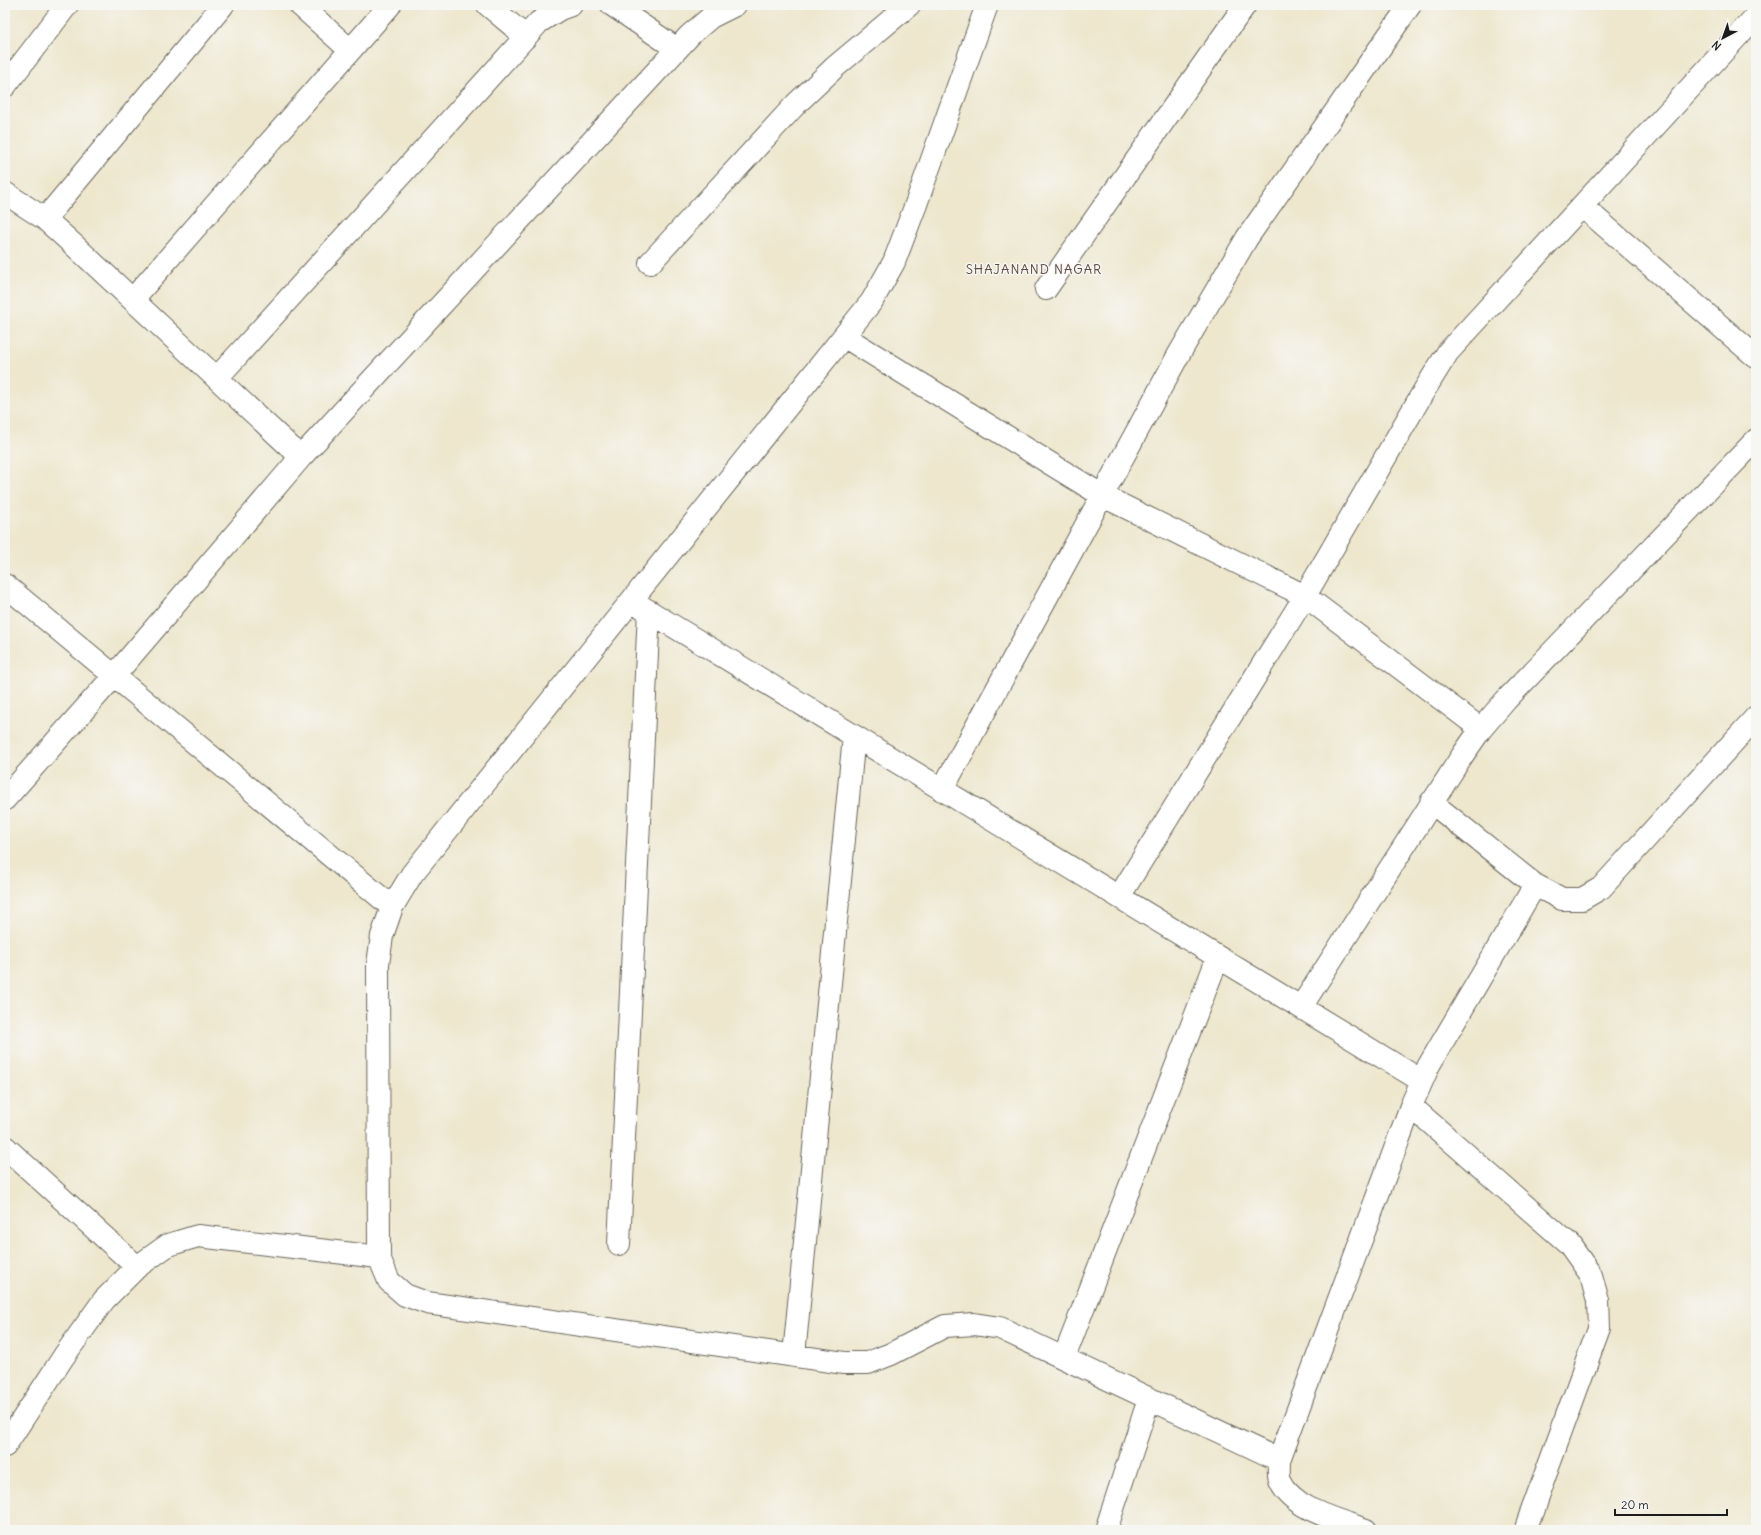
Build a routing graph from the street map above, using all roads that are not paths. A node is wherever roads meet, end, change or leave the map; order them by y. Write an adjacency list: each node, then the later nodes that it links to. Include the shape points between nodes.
1 (67, 5): 17 (street)
2 (223, 5): 20 (street)
3 (300, 5): 16 (street)
4 (390, 5): 16 (street)
5 (488, 5): 14 (street)
6 (571, 5): 14 (street, via 539,22)
7 (612, 5): 15 (street)
8 (735, 5): 15 (street, via 711,17)
9 (909, 5): 21 (street, via 835,67 796,104)
10 (987, 5): 24 (street, via 894,262 872,301)
11 (1245, 5): 22 (street)
12 (1410, 5): 29 (street, via 1247,238 1179,354)
13 (1756, 16): 19 (street)
14 (526, 37): 26 (street)
15 (677, 49): 28 (street)
16 (350, 50): 23 (street)
17 (5, 86)
18 (5, 193): 20 (street)
19 (1582, 206): 25 (street); 31 (street, via 1448,352)
20 (45, 219): 23 (street)
21 (650, 263)
22 (1046, 289)
23 (133, 299): 26 (street)
24 (845, 337): 29 (street); 32 (street)
25 (1756, 357)
26 (217, 378): 28 (street)
27 (1756, 440): 35 (street)
28 (301, 457): 33 (street)
29 (1102, 496): 31 (street); 37 (street)
30 (5, 585): 33 (street)
31 (1305, 596): 35 (street); 41 (street)
32 (641, 606): 36 (street); 42 (street, via 412,874); 48 (street)
33 (114, 676): 38 (street); 42 (street)
34 (1756, 717): 40 (street, via 1601,888 1582,899 1562,898)
35 (1481, 729): 39 (street)
36 (854, 736): 37 (street); 51 (street)
37 (942, 790): 41 (street)
38 (5, 799)
39 (1432, 802): 40 (street); 44 (street)
40 (1535, 885): 45 (street)
41 (1119, 897): 43 (street)
42 (392, 908): 49 (street, via 382,936 378,964)
43 (1218, 957): 44 (street); 52 (street)
44 (1301, 1007): 45 (street)
45 (1422, 1081): 46 (street)
46 (1410, 1106): 55 (street); 58 (street, via 1569,1244 1591,1275 1598,1301 1599,1328)
47 (5, 1147): 50 (street)
48 (619, 1244)
49 (379, 1257): 50 (street, via 198,1236 168,1245); 51 (street, via 389,1281 405,1295 427,1304)
50 (136, 1266): 54 (street, via 104,1300)
51 (794, 1355): 52 (street, via 844,1363 868,1363 944,1326 974,1324 1000,1328)
52 (1064, 1358): 53 (street)
53 (1149, 1399): 55 (street); 56 (street)
54 (5, 1446)
55 (1279, 1460): 57 (street, via 1280,1480 1291,1497 1312,1510)
56 (1106, 1530)
57 (1366, 1530)
58 (1525, 1530)

